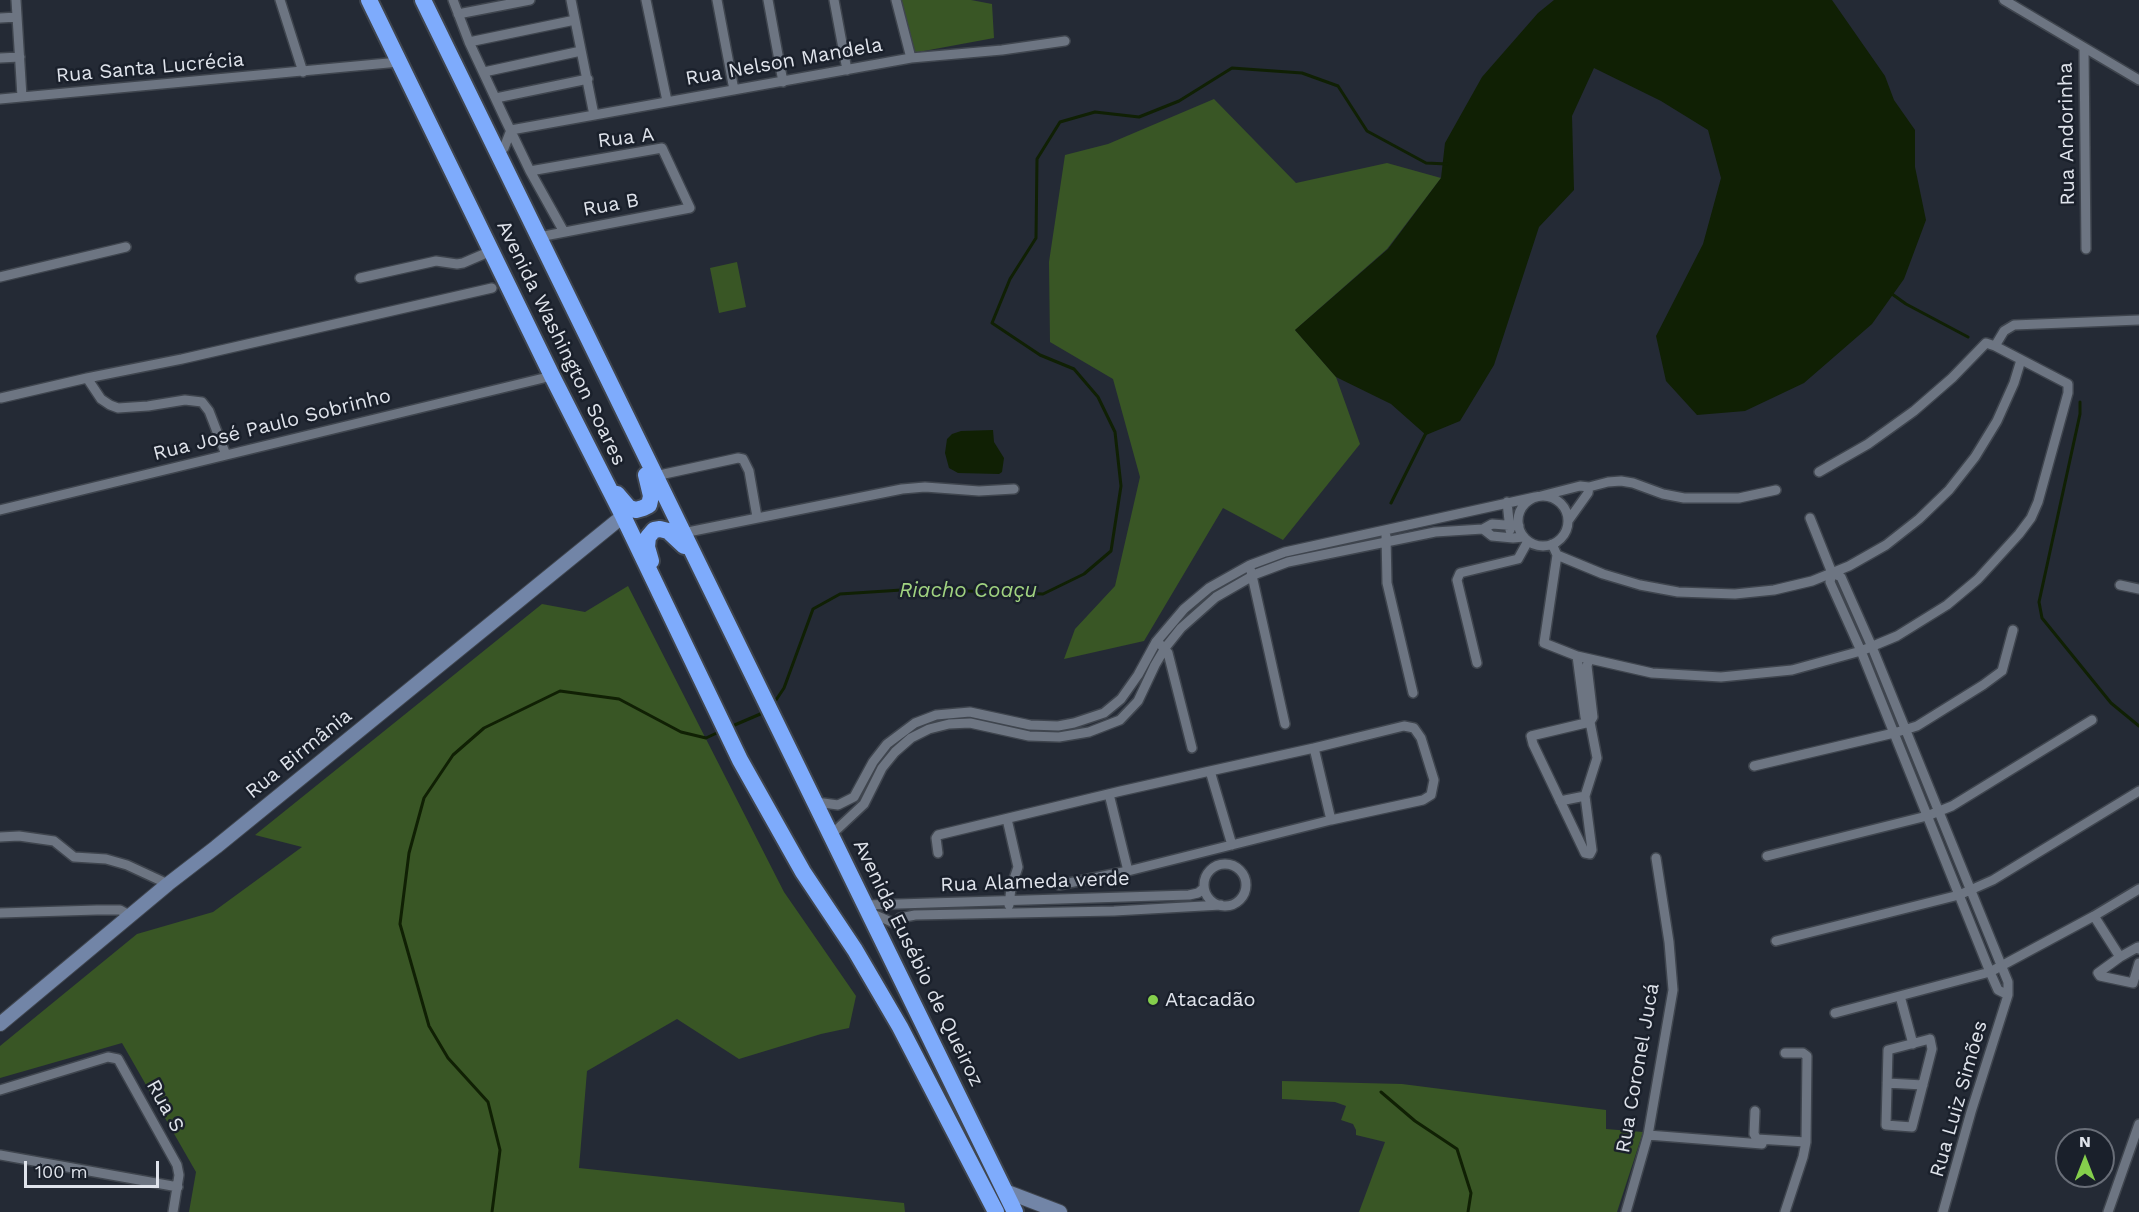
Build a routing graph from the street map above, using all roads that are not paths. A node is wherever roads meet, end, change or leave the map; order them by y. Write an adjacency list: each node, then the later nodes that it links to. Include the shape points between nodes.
1 (16, 0): 15 (street)
2 (280, 0): 27 (street)
3 (369, 0): 25 (highway, Avenida Washington Soares)
4 (423, 0): 39 (highway, Avenida Washington Soares)
5 (453, 0): 14 (street)
6 (530, 0): 14 (street)
7 (571, 0): 17 (street)
8 (646, 0): 36 (street)
9 (717, 0): 32 (street)
10 (768, 0): 31 (street)
11 (834, 0): 26 (street)
12 (896, 0): 24 (street)
13 (2004, 0): 20 (street)
14 (458, 14): 19 (street)
15 (17, 17): 16 (street); 22 (street)
16 (0, 18)
17 (575, 20): 19 (street); 21 (street)
18 (1065, 41): 24 (street, Rua Nelson Mandela)
19 (469, 42): 28 (street)
20 (2084, 48): 30 (street, Rua Andorinha); 47 (street, Rua Andorinha)
21 (581, 51): 28 (street); 29 (street)
22 (20, 57): 23 (street); 33 (street)
23 (0, 58)
24 (910, 58): 26 (street, Rua Nelson Mandela)
25 (399, 62): 27 (street, Rua Santa Lucrécia); 48 (highway, Avenida Washington Soares)
26 (847, 70): 31 (street, Rua Nelson Mandela)
27 (303, 72): 33 (street, Rua Santa Lucrécia)
28 (484, 72): 34 (street)
29 (588, 79): 34 (street); 37 (street)
30 (2139, 81)
31 (783, 82): 32 (street, Rua Nelson Mandela)
32 (734, 90): 36 (street, Rua Nelson Mandela)
33 (22, 97): 35 (street, Rua Santa Lucrécia)
34 (496, 98): 38 (street)
35 (0, 99)
36 (667, 101): 37 (street, Rua Nelson Mandela)
37 (594, 115): 40 (street, Rua Nelson Mandela)
38 (505, 119): 39 (street); 40 (street)
39 (485, 127): 41 (highway, Avenida Washington Soares)
40 (511, 130): 41 (street, via 504,148); 42 (street)
41 (496, 152): 45 (highway, Avenida Washington Soares)
42 (530, 171): 43 (street, Rua A, via 662,148); 44 (street)
43 (690, 208): 44 (street, Rua B)
44 (564, 232): 45 (street, Rua B)
45 (538, 237): 59 (highway, Avenida Washington Soares)
46 (126, 247): 49 (street)
47 (2086, 249)
48 (491, 250): 50 (street, via 463,263 436,261); 55 (highway, Avenida Washington Soares)
49 (0, 277)
50 (360, 278)
51 (492, 288): 56 (street)
52 (2139, 320): 53 (street, via 2014,325 2004,331)
53 (1995, 346): 54 (street); 60 (street, via 1986,343 1914,411)
54 (2021, 360): 85 (street, via 1997,422 1949,490 1886,545); 92 (street, via 2068,384 2031,518 2006,550 1962,593 1914,626)
55 (552, 376): 58 (street, Rua José Paulo Sobrinho); 62 (highway, Avenida Washington Soares)
56 (87, 378): 57 (street); 58 (street, via 101,399 118,408 185,400 202,402)
57 (1, 398)
58 (226, 455): 68 (street, Rua José Paulo Sobrinho)
59 (645, 456): 61 (highway, Avenida Washington Soares); 62 (highway, via 649,505 636,510 629,508)
60 (1819, 472)
61 (655, 476): 71 (street, via 743,459 749,471); 77 (highway, Avenida Washington Soares)
62 (604, 477): 70 (highway, Avenida Washington Soares)
63 (1589, 487): 65 (street, via 1621,481 1701,500 1739,498); 66 (street); 73 (street)
64 (1014, 489): 71 (street, via 902,489)
65 (1776, 490)
66 (1538, 496): 67 (street); 73 (street, via 1562,504); 74 (street, via 1521,508)
67 (1507, 502): 69 (street); 74 (street)
68 (0, 510)
69 (1471, 510): 75 (street); 76 (street)
70 (624, 516): 87 (highway, Avenida Washington Soares); 133 (street, Rua Birmânia)
71 (757, 517): 77 (street)
72 (1810, 518): 85 (street)
73 (1568, 521): 81 (street, via 1565,532)
74 (1514, 526): 76 (street, via 1492,524); 78 (street); 79 (street)
75 (1385, 530): 80 (street); 84 (street, via 1286,552)
76 (1478, 530): 78 (street); 80 (street, via 1435,532)
77 (683, 533): 83 (highway, Avenida Washington Soares)
78 (1513, 538): 79 (street)
79 (1526, 539): 81 (street, via 1540,545); 97 (street, via 1518,559 1460,573 1456,580)
80 (1386, 541): 86 (street, via 1288,562); 100 (street, via 1387,583)
81 (1552, 544): 82 (street)
82 (1557, 555): 85 (street, via 1621,580 1697,594 1774,590 1812,582); 95 (street, via 1544,643)
83 (696, 561): 87 (highway, via 672,533 654,530 646,547); 112 (highway, Avenida Washington Soares)
84 (1250, 565): 86 (street); 91 (street, via 1197,598)
85 (1832, 573): 92 (street, via 1841,577); 94 (street, via 1830,582)
86 (1252, 576): 93 (street, via 1203,606); 107 (street)
87 (654, 579): 169 (highway, Avenida Washington Soares, via 740,760 802,872 855,950 900,1027)
88 (2120, 585): 89 (street)
89 (2139, 590)
90 (2013, 630): 109 (street, via 2002,671 1941,712)
91 (1156, 642): 93 (street); 98 (street)
92 (1872, 647): 94 (street); 109 (street)
93 (1165, 648): 99 (street); 113 (street)
94 (1861, 651): 96 (street, via 1792,670 1721,677 1653,673); 111 (street)
95 (1577, 656): 96 (street); 106 (street, via 1585,717)
96 (1589, 659): 106 (street, via 1593,717)
97 (1477, 663)
98 (1130, 687): 99 (street); 101 (street)
99 (1142, 693): 102 (street)
100 (1413, 693)
101 (1121, 699): 102 (street); 103 (street)
102 (1133, 708): 108 (street)
103 (1104, 713): 104 (street); 108 (street)
104 (1086, 720): 110 (street); 121 (street, via 1044,726 970,712 936,715 915,723 887,744 855,797 838,805)
105 (2092, 720): 122 (street)
106 (1590, 722): 119 (street, via 1597,758); 120 (street, via 1531,736)
107 (1285, 724)
108 (1110, 725): 110 (street)
109 (1906, 729): 111 (street); 122 (street)
110 (1089, 732): 126 (street, via 1043,737 970,723 929,729 895,752 864,804)
111 (1894, 733): 115 (street); 123 (street)
112 (782, 734): 121 (highway, Avenida Eusébio de Queiroz)
113 (1192, 748)
114 (1314, 748): 116 (street); 125 (street); 125 (street, via 1408,726 1421,738 1433,774 1434,787 1428,798)
115 (1754, 766)
116 (1210, 771): 118 (street); 128 (street)
117 (2139, 792): 137 (street)
118 (1109, 794): 124 (street); 132 (street)
119 (1585, 796): 120 (street); 120 (street, via 1590,854 1585,853)
120 (1560, 801)
121 (816, 802): 126 (highway, Avenida Eusébio de Queiroz)
122 (1939, 811): 123 (street); 137 (street)
123 (1927, 816): 130 (street); 138 (street)
124 (1007, 819): 129 (street, via 938,835); 139 (street, via 1018,867)
125 (1331, 819): 128 (street)
126 (832, 834): 141 (highway, Avenida Eusébio de Queiroz)
127 (0, 837): 133 (street, via 54,841 74,857 127,865)
128 (1232, 844): 132 (street)
129 (938, 853)
130 (1767, 856)
131 (1656, 858): 163 (street, Rua Coronel Jucá, via 1673,990)
132 (1128, 871): 134 (street)
133 (168, 884): 144 (street, Rua Birmânia)
134 (1059, 885)
135 (1204, 888): 139 (street, Rua Alameda verde, via 1190,896); 140 (street, via 1207,896); 140 (street, via 1206,875 1216,866 1230,864 1241,872 1246,884 1242,897 1232,905)
136 (2139, 889): 145 (street)
137 (1971, 890): 138 (street); 150 (street)
138 (1959, 895): 146 (street); 151 (street)
139 (1008, 900): 141 (street, Rua Alameda verde); 143 (street)
140 (1221, 905): 143 (street, Rua Alameda verde)
141 (868, 909): 143 (street, Rua Alameda verde, via 896,924 900,918 915,915); 167 (highway, Avenida Eusébio de Queiroz)
142 (0, 913): 144 (street, via 120,910)
143 (1009, 914)
144 (131, 916): 155 (street, Rua Birmânia)
145 (2094, 916): 148 (street); 150 (street)
146 (1776, 941)
147 (2139, 949): 148 (street)
148 (2120, 957): 149 (street, via 2098,973 2100,976 2133,983)
149 (2139, 963)
150 (2002, 966): 151 (street); 152 (street)
151 (1990, 972): 152 (street, via 1998,990); 153 (street)
152 (2008, 995): 176 (street, Rua Luiz Simões)
153 (1900, 996): 154 (street); 156 (street)
154 (1835, 1013)
155 (0, 1024)
156 (1913, 1044): 158 (street, via 1888,1050); 159 (street, via 1930,1039 1932,1049)
157 (1785, 1053): 164 (street, via 1807,1056)
158 (1887, 1083): 159 (street); 159 (street, via 1886,1125 1911,1127)
159 (1923, 1084)
160 (0, 1090): 166 (street, Rua S, via 113,1056 121,1062 177,1165)
161 (1755, 1111): 164 (street, via 1757,1139)
162 (2139, 1124): 177 (street)
163 (1648, 1135): 164 (street); 174 (street, Rua Coronel Jucá)
164 (1806, 1145): 175 (street)
165 (0, 1155): 166 (street)
166 (178, 1187): 168 (street, Rua S)
167 (1005, 1191): 170 (highway, Avenida Eusébio de Queiroz); 173 (street)
168 (173, 1212)
169 (996, 1212)
170 (1016, 1212)
171 (1024, 1212): 172 (street)
172 (1043, 1212)
173 (1060, 1212)
174 (1626, 1212)
175 (1785, 1212)
176 (1943, 1212)
177 (2108, 1212)

